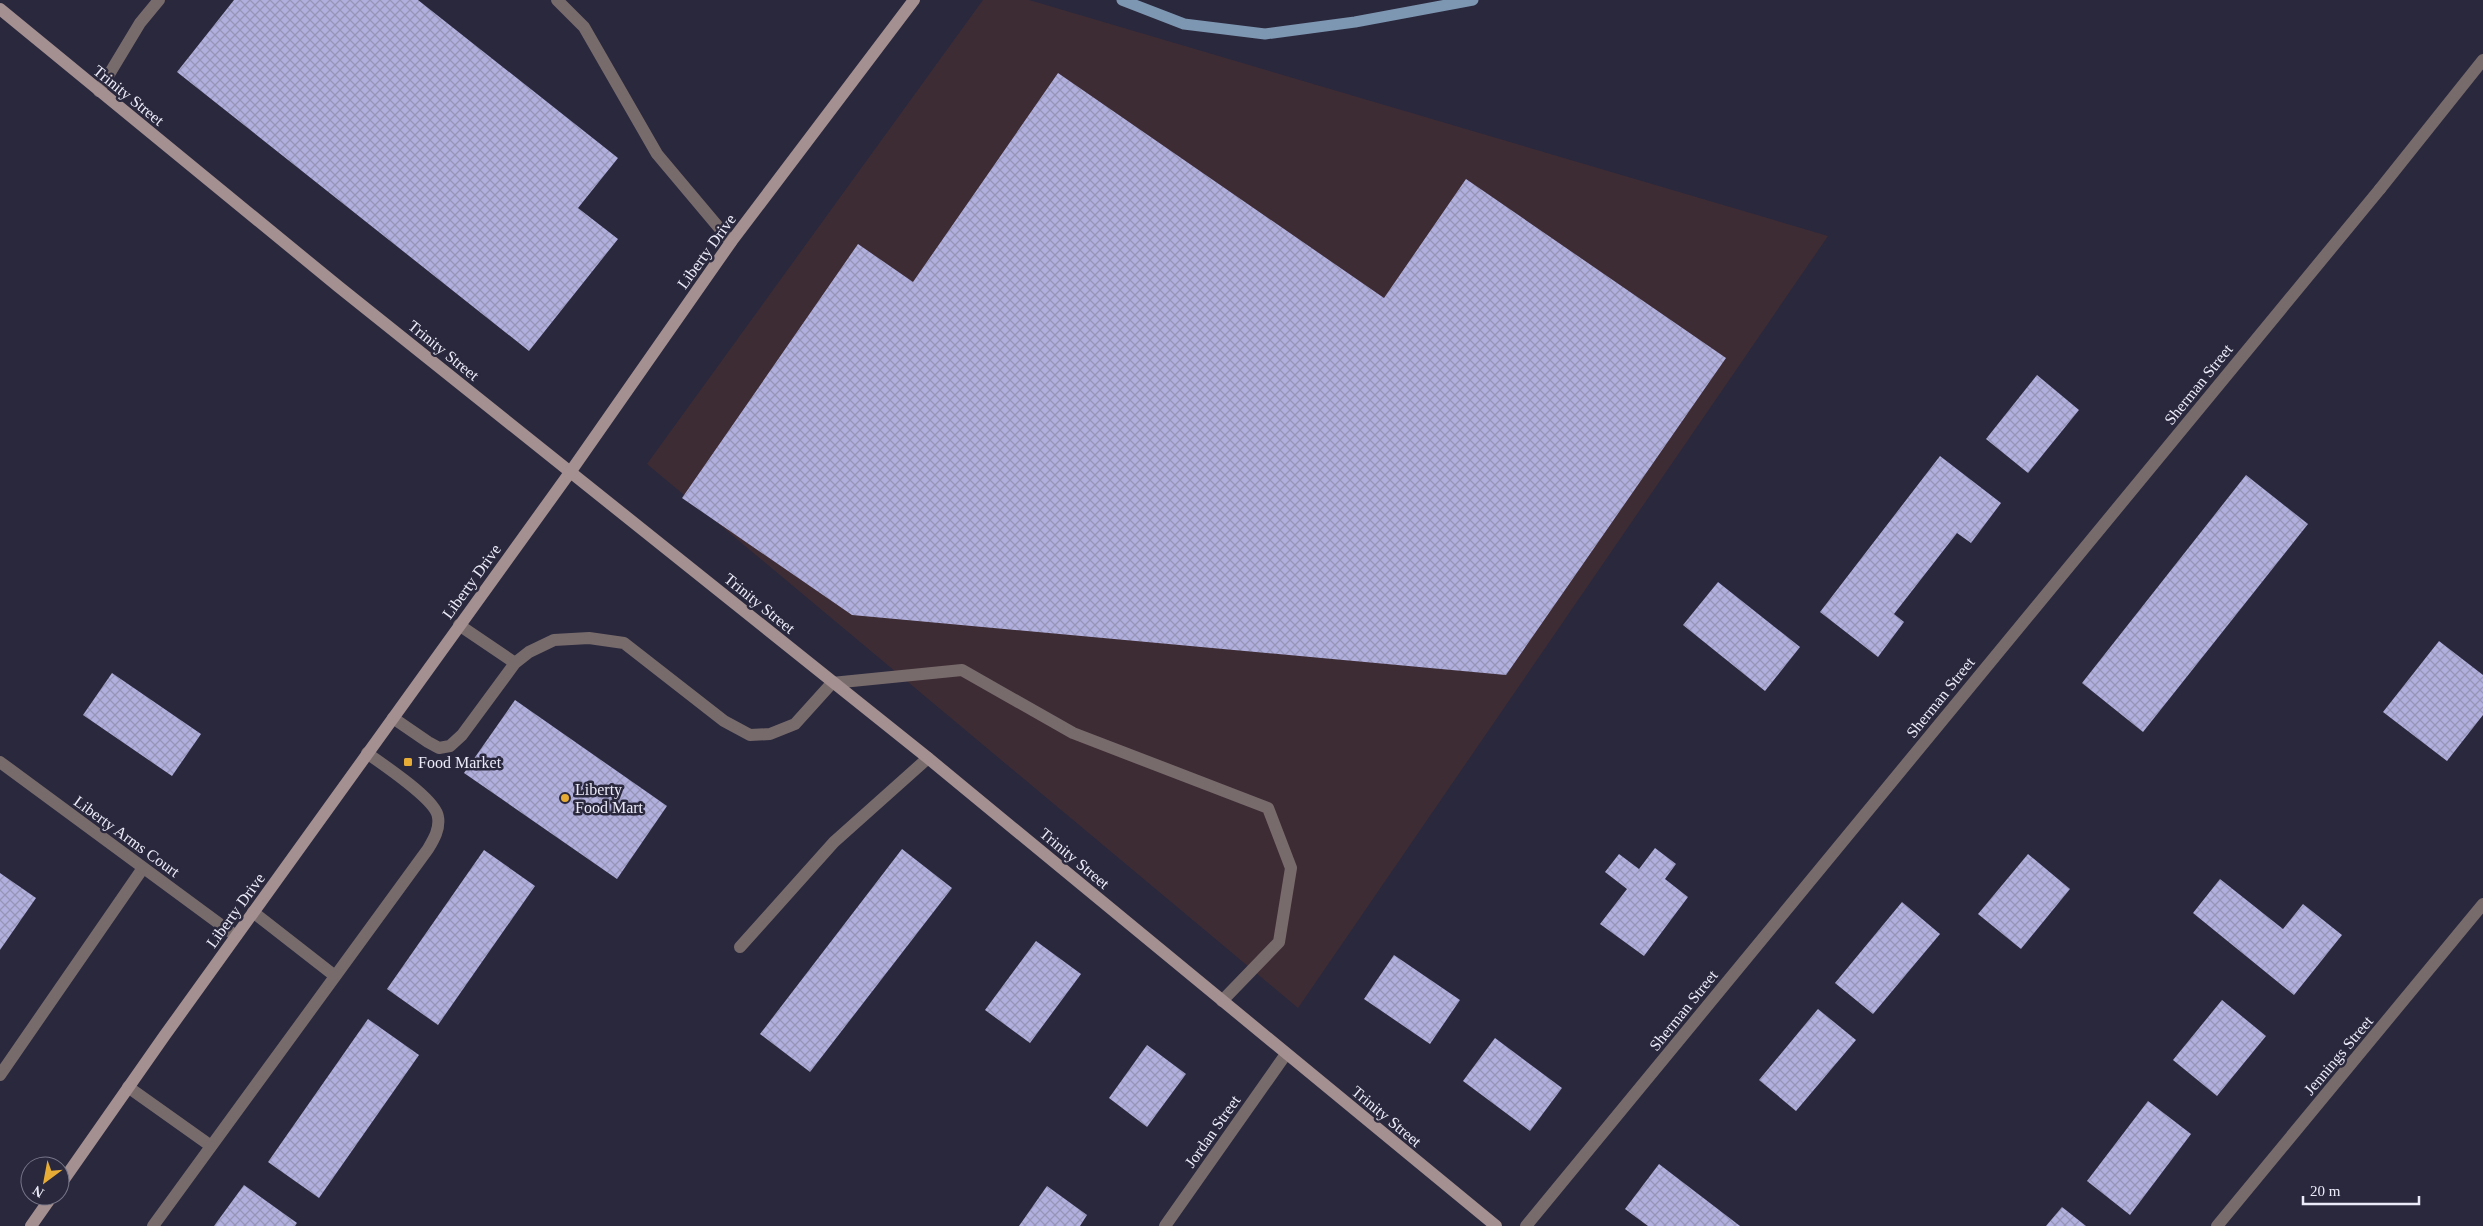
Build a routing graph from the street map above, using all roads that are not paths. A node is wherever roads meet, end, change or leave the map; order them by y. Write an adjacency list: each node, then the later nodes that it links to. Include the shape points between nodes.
1 (159, 0): 6 (street, via 140,23)
2 (557, 0): 7 (street, via 584,27 657,154)
3 (914, 0): 7 (street, Liberty Drive)
4 (0, 9): 6 (street, Trinity Street)
5 (2483, 60): 33 (street, Sherman Street)
6 (99, 91): 8 (street, Trinity Street)
7 (731, 242): 8 (street, Liberty Drive)
8 (571, 471): 9 (street, Liberty Drive); 11 (street, Trinity Street)
9 (459, 626): 10 (street); 12 (street, Liberty Drive)
10 (515, 662): 11 (street, via 554,640 589,638 624,643 724,721 750,735 770,734 795,724); 12 (street, via 462,735 450,746 439,748)
11 (832, 682): 14 (street, Trinity Street); 22 (street, via 962,670 1073,733 1268,808 1291,868 1278,942)
12 (393, 718): 13 (street, Liberty Drive)
13 (367, 753): 18 (street, Liberty Drive); 21 (street, via 426,798 438,815 438,832)
14 (928, 758): 20 (street, via 834,842); 22 (street, Trinity Street)
15 (0, 762): 16 (street, Liberty Arms Court)
16 (143, 868): 19 (street, Liberty Arms Court); 24 (street)
17 (2483, 904): 34 (street, Jennings Street)
18 (253, 912): 19 (street, Liberty Drive); 21 (street)
19 (236, 936): 25 (street, Liberty Drive)
20 (740, 946)
21 (335, 976): 26 (street)
22 (1222, 1001): 23 (street, Trinity Street)
23 (1286, 1054): 31 (street, Jordan Street); 32 (street, Trinity Street)
24 (0, 1075)
25 (128, 1087): 26 (street); 27 (street, Liberty Drive)
26 (211, 1146): 30 (street)
27 (70, 1171)
28 (45, 1206): 29 (street)
29 (31, 1226)
30 (152, 1226)
31 (1165, 1226)
32 (1496, 1226)
33 (1526, 1226)
34 (2217, 1226)

